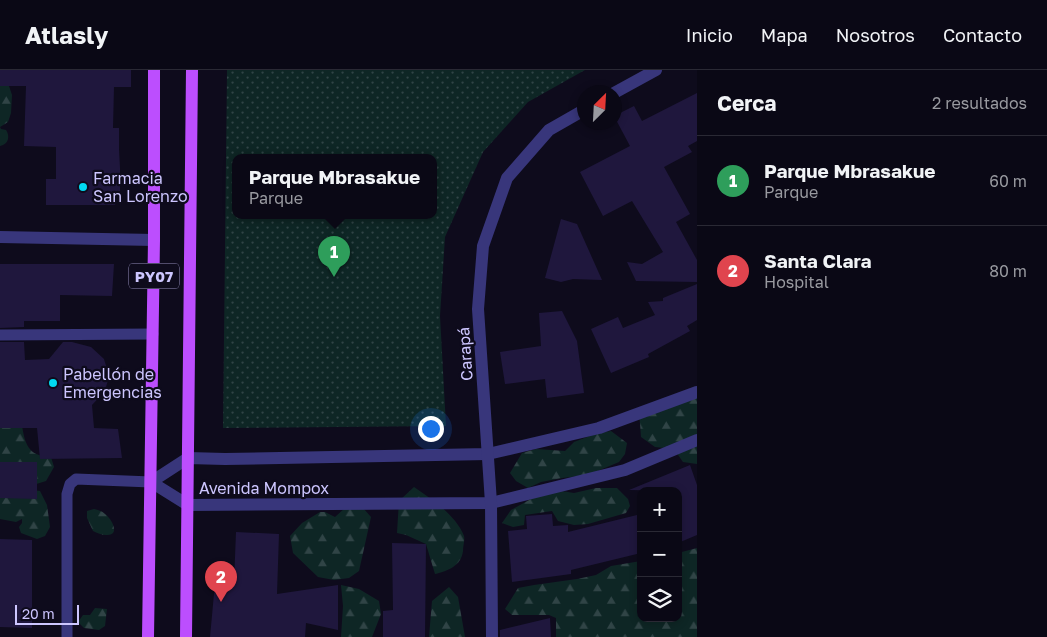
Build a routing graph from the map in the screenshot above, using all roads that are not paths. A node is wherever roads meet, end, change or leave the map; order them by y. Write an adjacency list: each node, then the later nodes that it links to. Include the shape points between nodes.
1 (154, 70): 7 (main road, PY07)
2 (192, 70): 13 (main road, PY07)
3 (656, 70): 4 (street)
4 (622, 89)
5 (577, 114): 12 (street, Carapá, via 549,130 507,178 483,246 478,310)
6 (0, 237): 7 (street)
7 (154, 240): 8 (main road, PY07)
8 (153, 334): 9 (lane); 14 (main road, PY07)
9 (0, 335)
10 (697, 392): 12 (street, Avenida Mompox, via 599,428)
11 (697, 440): 15 (street, Avenida Mompox, via 625,470)
12 (488, 454): 13 (street, Avenida Mompox); 15 (street, Carapá)
13 (188, 458): 14 (street, Avenida Mompox); 16 (main road, PY07)
14 (151, 482): 16 (street, Avenida Mompox); 17 (lane, via 76,479 70,484 67,494); 18 (main road, PY07)
15 (491, 503): 16 (street, Avenida Mompox); 20 (street, Carapá)
16 (188, 505): 19 (main road, PY07)
17 (67, 637)
18 (148, 637)
19 (186, 637)
20 (492, 637)

